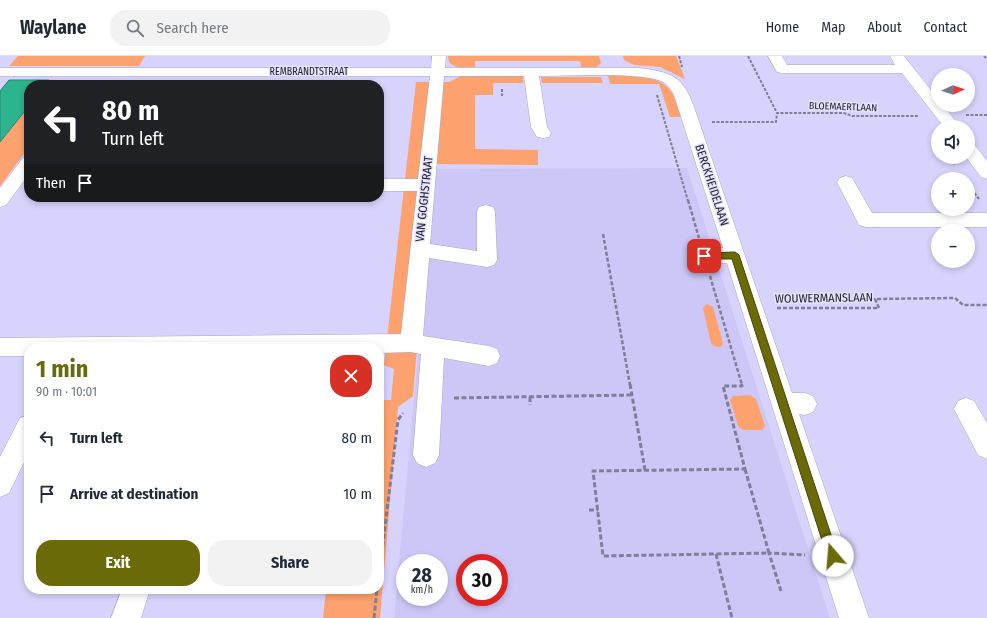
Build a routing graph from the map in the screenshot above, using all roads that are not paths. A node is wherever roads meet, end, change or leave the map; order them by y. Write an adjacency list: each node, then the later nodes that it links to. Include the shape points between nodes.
1 (148, 56): 9 (street)
2 (614, 56): 11 (street)
3 (775, 56): 7 (street, via 782,69)
4 (896, 56): 7 (street)
5 (438, 64): 9 (street, REMBRANDTSTRAAT); 10 (street, REMBRANDTSTRAAT); 20 (street, VAN GOGHSTRAAT)
6 (1, 66): 8 (street, REMBRANDTSTRAAT)
7 (906, 69): 13 (street)
8 (95, 72): 9 (street, REMBRANDTSTRAAT); 12 (street)
9 (138, 72)
10 (531, 72): 11 (street, REMBRANDTSTRAAT); 14 (street, via 539,127)
11 (617, 72): 26 (street, BERCKHEIDELAAN, via 649,73 668,79 680,89 718,181)
12 (89, 80)
13 (946, 120)
14 (543, 133)
15 (975, 157): 17 (street)
16 (24, 169): 22 (street)
17 (987, 173)
18 (846, 182): 24 (street, via 866,220)
19 (384, 185): 20 (street)
20 (425, 185): 25 (street, VAN GOGHSTRAAT)
21 (24, 192): 22 (street)
22 (4, 196)
23 (486, 212): 25 (street, via 487,260)
24 (985, 212)
25 (419, 249): 28 (street, VAN GOGHSTRAAT)
26 (735, 255): 27 (street); 41 (street, BERCKHEIDELAAN, via 794,403)
27 (704, 256)
28 (410, 343): 29 (street); 32 (street)
29 (384, 344)
30 (0, 347): 31 (street)
31 (24, 347)
32 (433, 347): 33 (street); 37 (street)
33 (489, 356)
34 (966, 409): 36 (street)
35 (24, 436): 38 (street)
36 (987, 447)
37 (426, 455)
38 (0, 484)
39 (134, 594): 40 (street)
40 (126, 618)
41 (854, 618)

